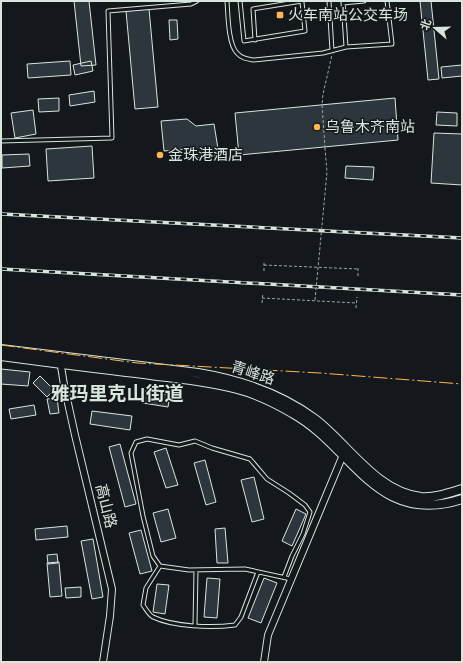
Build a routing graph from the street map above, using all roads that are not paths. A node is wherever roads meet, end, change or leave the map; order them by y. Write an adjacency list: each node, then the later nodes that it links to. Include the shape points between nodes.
1 (197, 1): 12 (lane, via 191,4 108,10 112,138)
2 (227, 1): 11 (lane, via 231,44 244,58 253,60)
3 (240, 1): 9 (lane, via 244,41)
4 (329, 1): 11 (lane)
5 (364, 1): 8 (lane)
6 (387, 1): 10 (lane, via 392,44)
7 (302, 2): 9 (lane, via 305,31); 9 (lane, via 253,9)
8 (343, 2): 10 (lane)
9 (255, 40)
10 (346, 47): 11 (lane)
11 (332, 51)
12 (1, 141)
13 (1, 349): 15 (main road, 青峰路)
14 (1, 356): 15 (main road, 青峰路)
15 (60, 360): 16 (main road, 青峰路, via 238,389 296,415); 17 (main road, 青峰路, via 198,373 244,383 279,397 315,419 370,472 396,490 421,497 444,495); 25 (street, 高山路, via 112,589)
16 (343, 455): 18 (main road, 青峰路, via 369,481 392,496 409,502 430,504); 23 (street)
17 (462, 489)
18 (462, 499)
19 (160, 566): 20 (lane); 22 (lane, via 153,556 142,516 131,453 136,442 147,439 179,445 195,441 250,459 267,479 305,505 310,512); 24 (lane, via 146,588 143,605 152,616 174,624)
20 (196, 570): 21 (lane, via 245,569); 24 (lane)
21 (258, 572): 22 (lane); 24 (lane, via 241,617 235,625)
22 (284, 577): 23 (lane)
23 (291, 579): 26 (street, via 268,635)
24 (195, 625)
25 (103, 662)
26 (264, 662)

